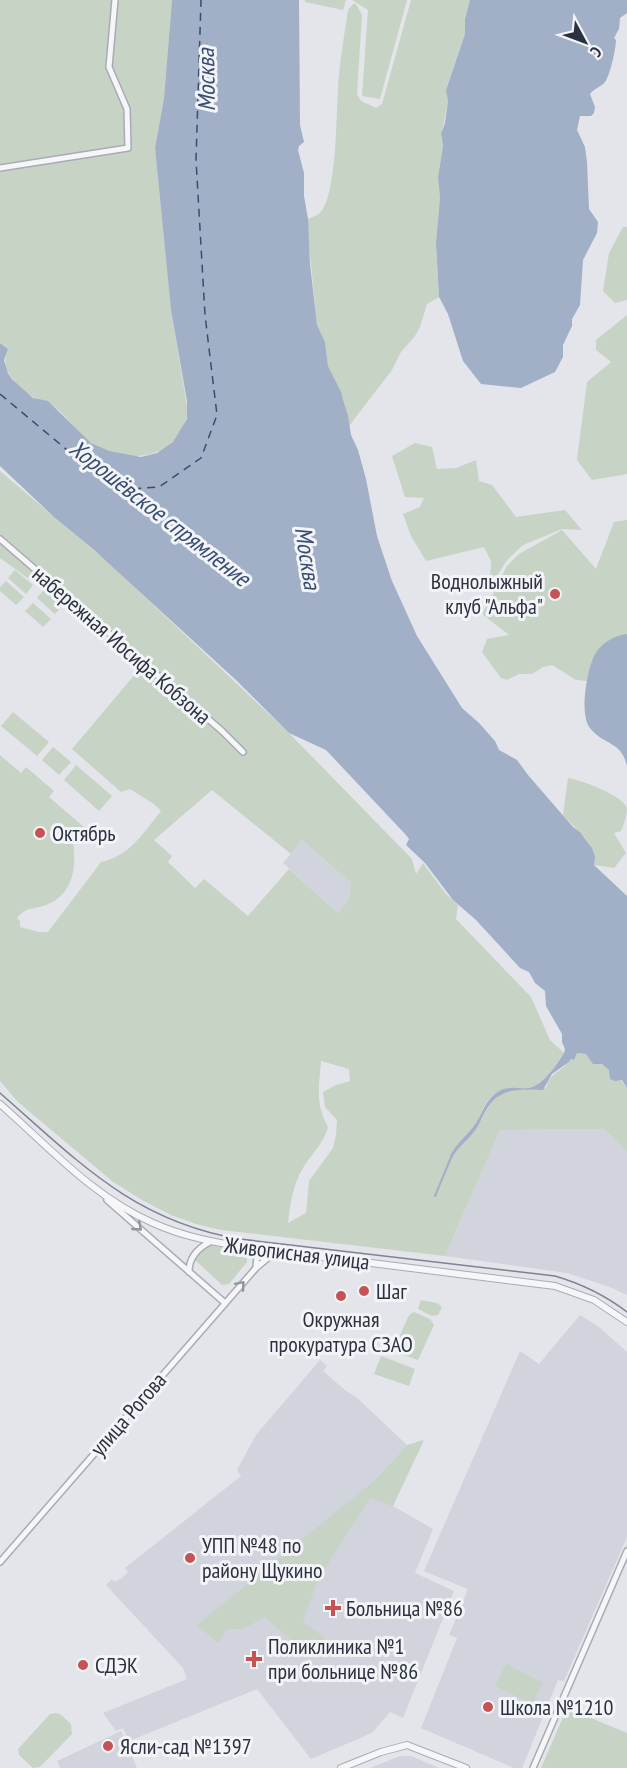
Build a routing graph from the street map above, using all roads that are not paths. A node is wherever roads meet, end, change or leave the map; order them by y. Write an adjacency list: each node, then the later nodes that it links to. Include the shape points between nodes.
1 (115, 0): 2 (street, via 109,67 127,109 128,148)
2 (0, 168)
3 (0, 539): 4 (street, набережная Иосифа Кобзона)
4 (243, 752)
5 (0, 1104): 6 (street, Живописная улица)
6 (94, 1189): 7 (street, Живописная улица, via 150,1222); 11 (street, one-way to 11)
7 (210, 1242): 8 (street, Живописная улица); 11 (street, via 192,1257)
8 (251, 1248): 9 (street, Живописная улица); 10 (street, via 257,1257)
9 (276, 1251): 10 (street, улица Рогова); 13 (street, Живописная улица, via 555,1286 594,1300)
10 (256, 1268): 12 (street, улица Рогова, one-way to 10)
11 (189, 1272): 12 (street)
12 (225, 1303): 15 (street, улица Рогова)
13 (627, 1323)
14 (627, 1551): 18 (street)
15 (0, 1562)
16 (341, 1768): 17 (street, via 407,1745)
17 (466, 1768)
18 (533, 1768)

